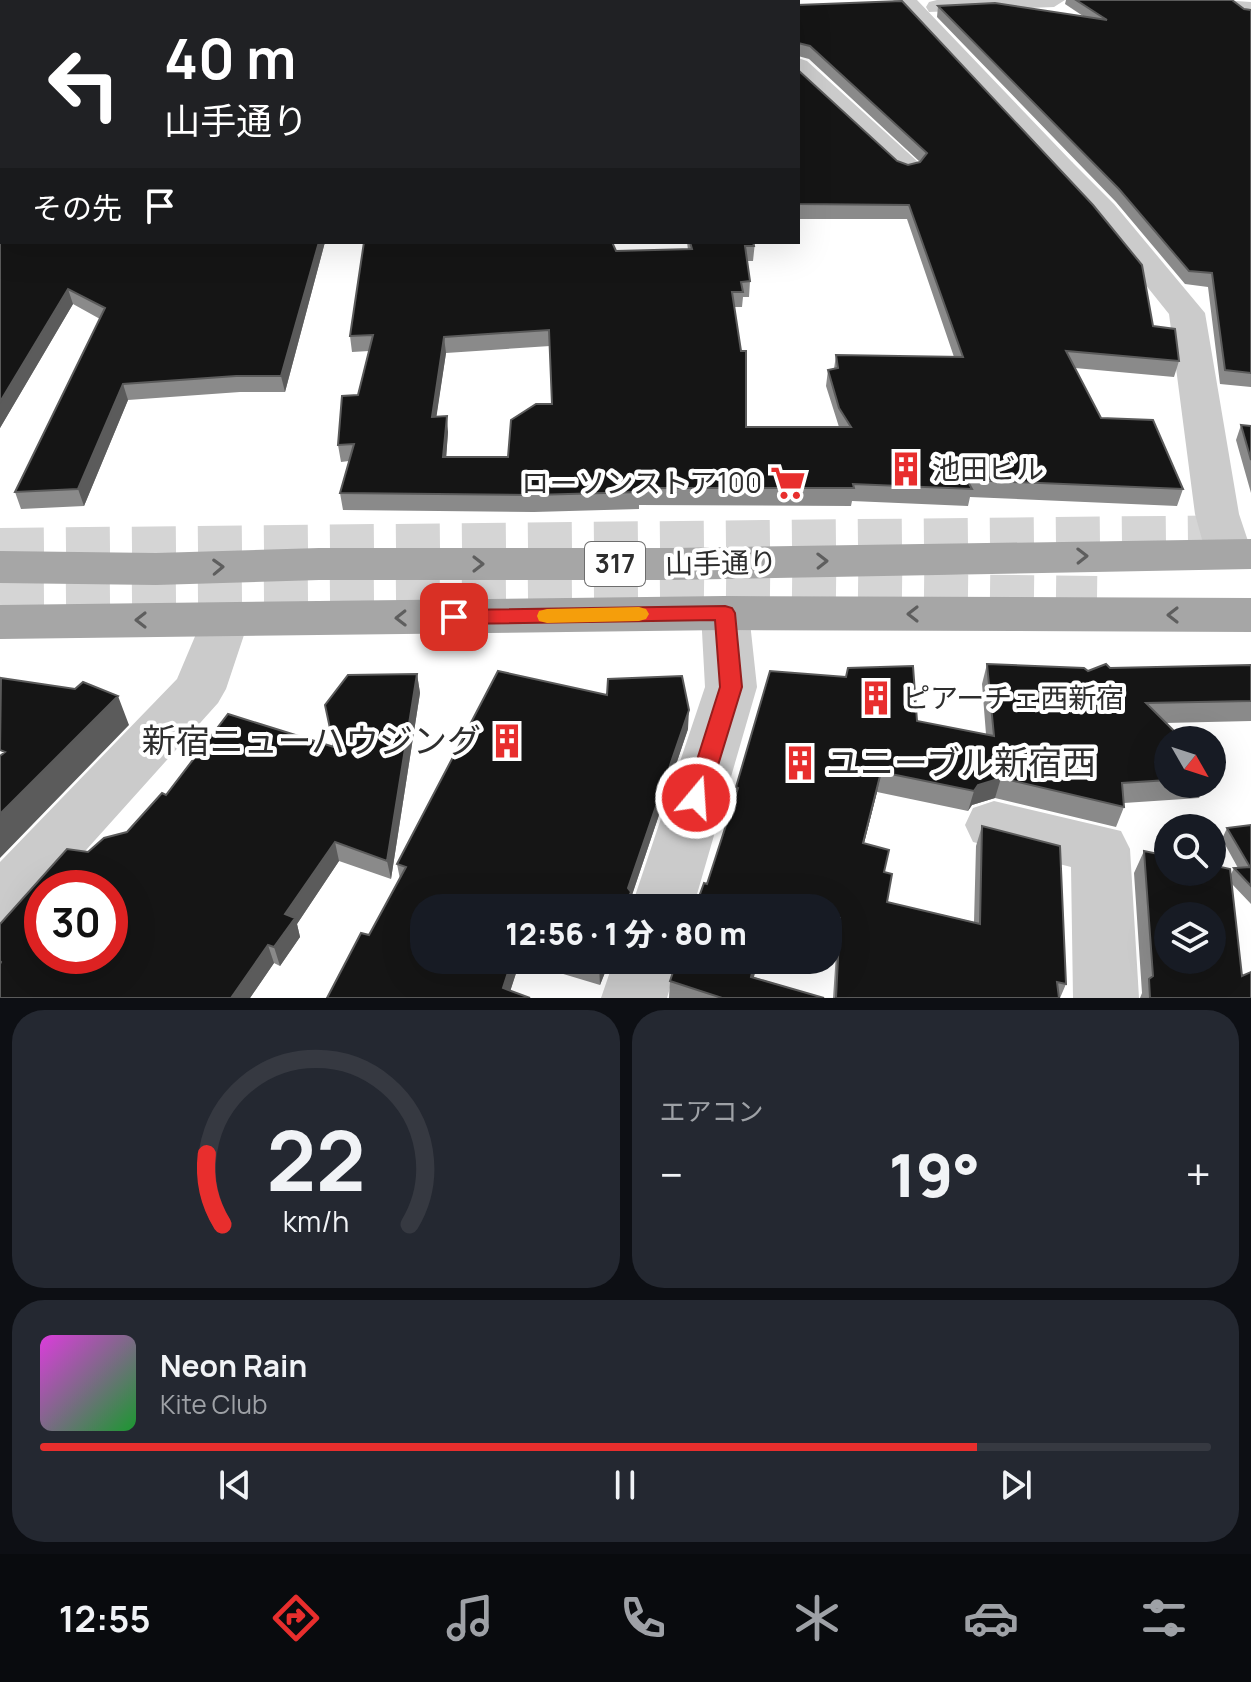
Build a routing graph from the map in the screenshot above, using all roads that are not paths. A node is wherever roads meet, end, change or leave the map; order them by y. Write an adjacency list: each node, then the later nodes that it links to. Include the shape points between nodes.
1 (1054, 0): 3 (street)
2 (1232, 0): 4 (street)
3 (908, 4): 7 (street, via 1103,211 1187,313 1217,514)
4 (1251, 12)
5 (800, 68): 6 (street)
6 (907, 167)
7 (1240, 554): 8 (main road, 山手通り / 317, one-way to 7, via 672,564)
8 (0, 567)
9 (725, 613): 10 (main road, 山手通り / 317, one-way to 9); 11 (main road, 山手通り / 317, one-way to 11); 14 (street, via 731,687)
10 (1251, 615)
11 (224, 620): 12 (main road, 山手通り / 317, one-way to 12); 15 (street, via 200,689)
12 (0, 622)
13 (994, 825): 18 (street, via 1100,849)
14 (666, 894)
15 (0, 903)
16 (642, 974): 17 (street)
17 (634, 998)
18 (1106, 998)

